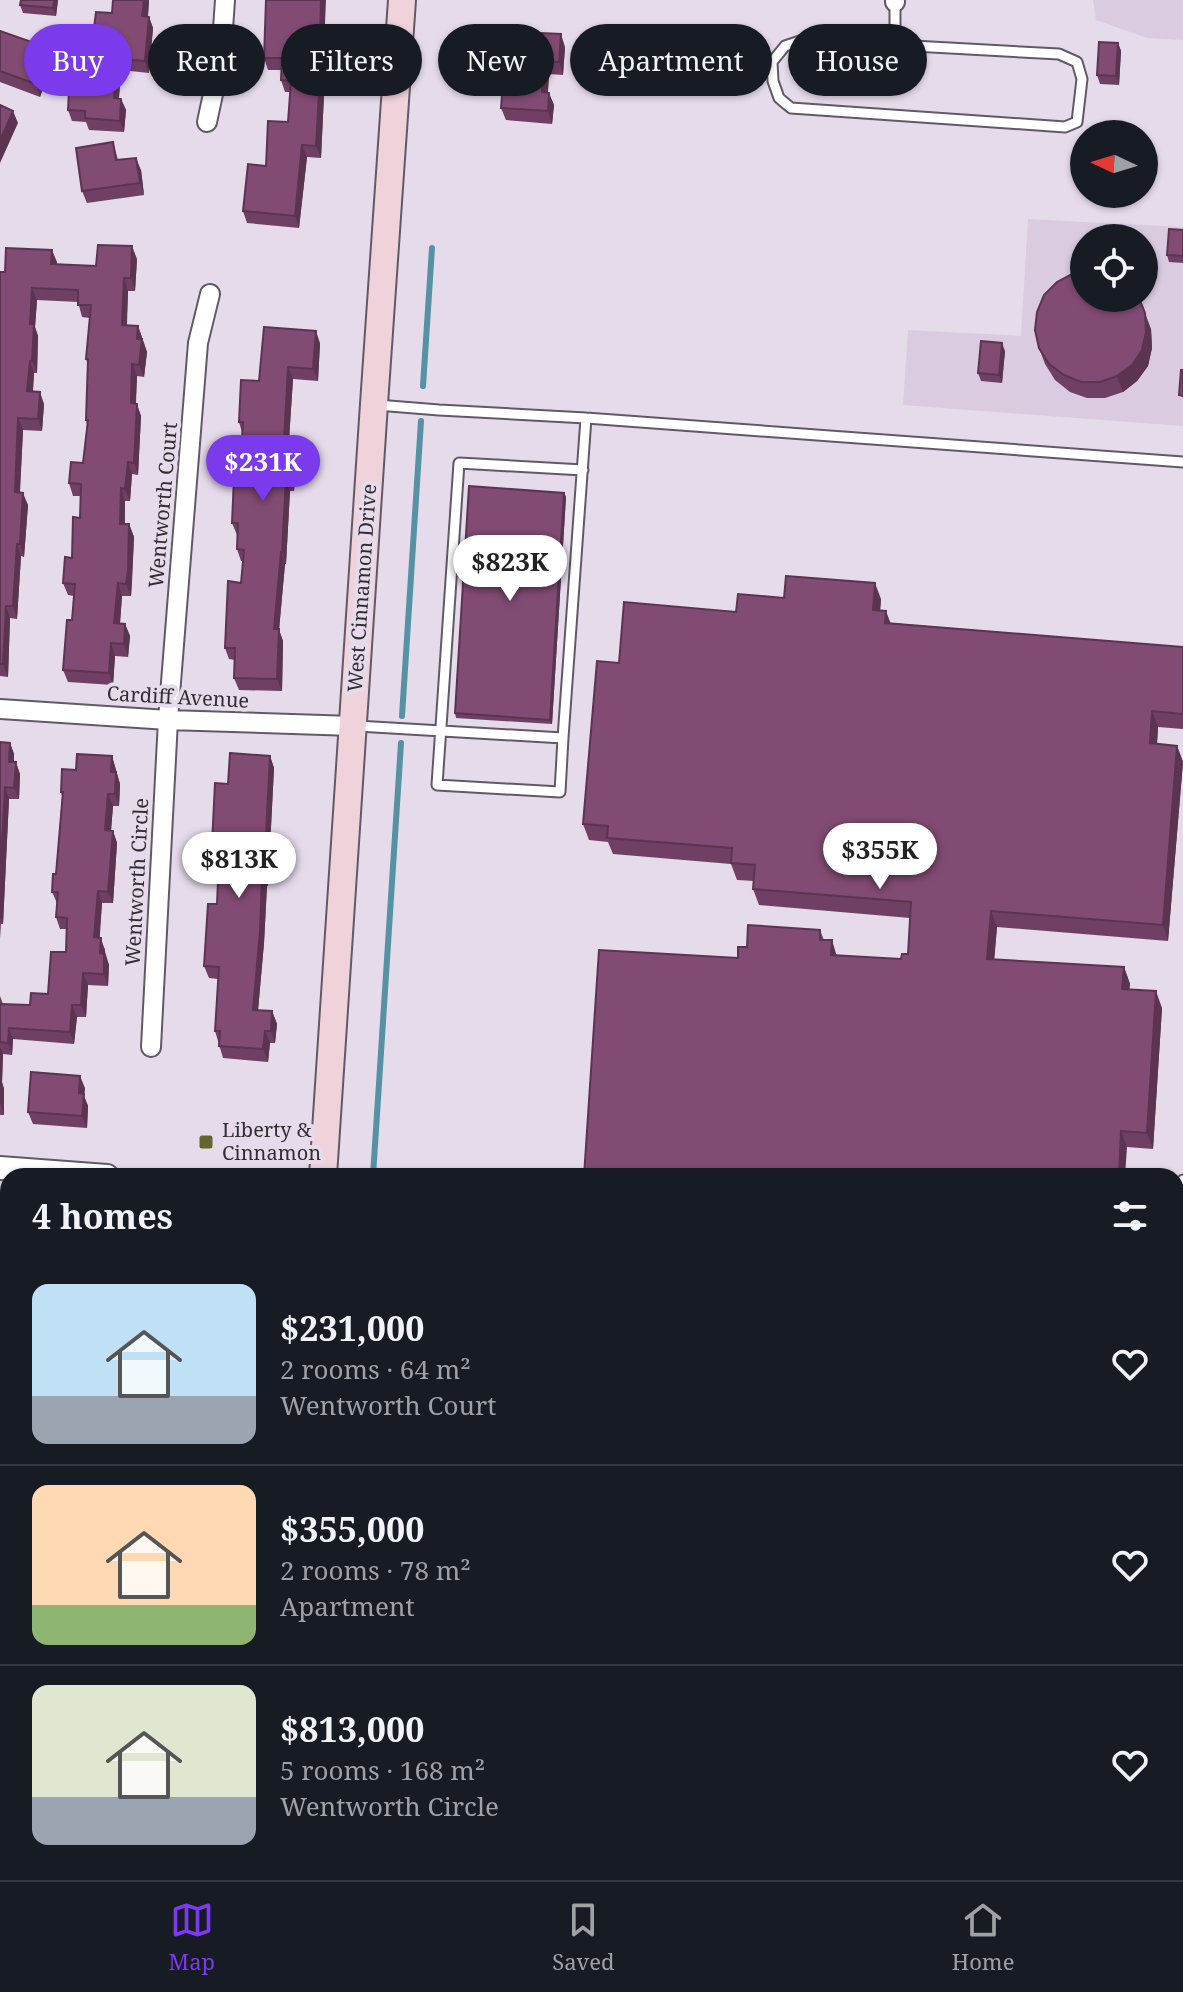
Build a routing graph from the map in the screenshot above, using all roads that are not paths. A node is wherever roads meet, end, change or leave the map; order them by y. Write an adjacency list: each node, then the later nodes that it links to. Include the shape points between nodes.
1 (225, 0): 6 (street, via 221,57)
2 (402, 0): 8 (main road, West Cinnamon Drive)
3 (895, 1): 4 (lane)
4 (895, 24)
5 (895, 45): 5 (lane, via 1059,54 1077,62 1082,79 1077,122 1065,127 791,108 779,98 772,62 785,46 800,41)
6 (207, 122)
7 (210, 294): 13 (street, Wentworth Court, via 198,343)
8 (374, 404): 9 (lane); 14 (main road, West Cinnamon Drive)
9 (586, 418): 10 (lane); 11 (lane)
10 (1183, 462)
11 (583, 470): 15 (lane, via 459,463); 16 (lane)
12 (0, 709): 13 (street, Cardiff Avenue)
13 (168, 720): 14 (street, Cardiff Avenue); 17 (street, Wentworth Circle)
14 (353, 726): 15 (lane); 18 (main road, West Cinnamon Drive)
15 (441, 731): 16 (lane); 16 (lane, via 437,785 452,786 560,792)
16 (563, 738)
17 (151, 1047)
18 (324, 1168)

